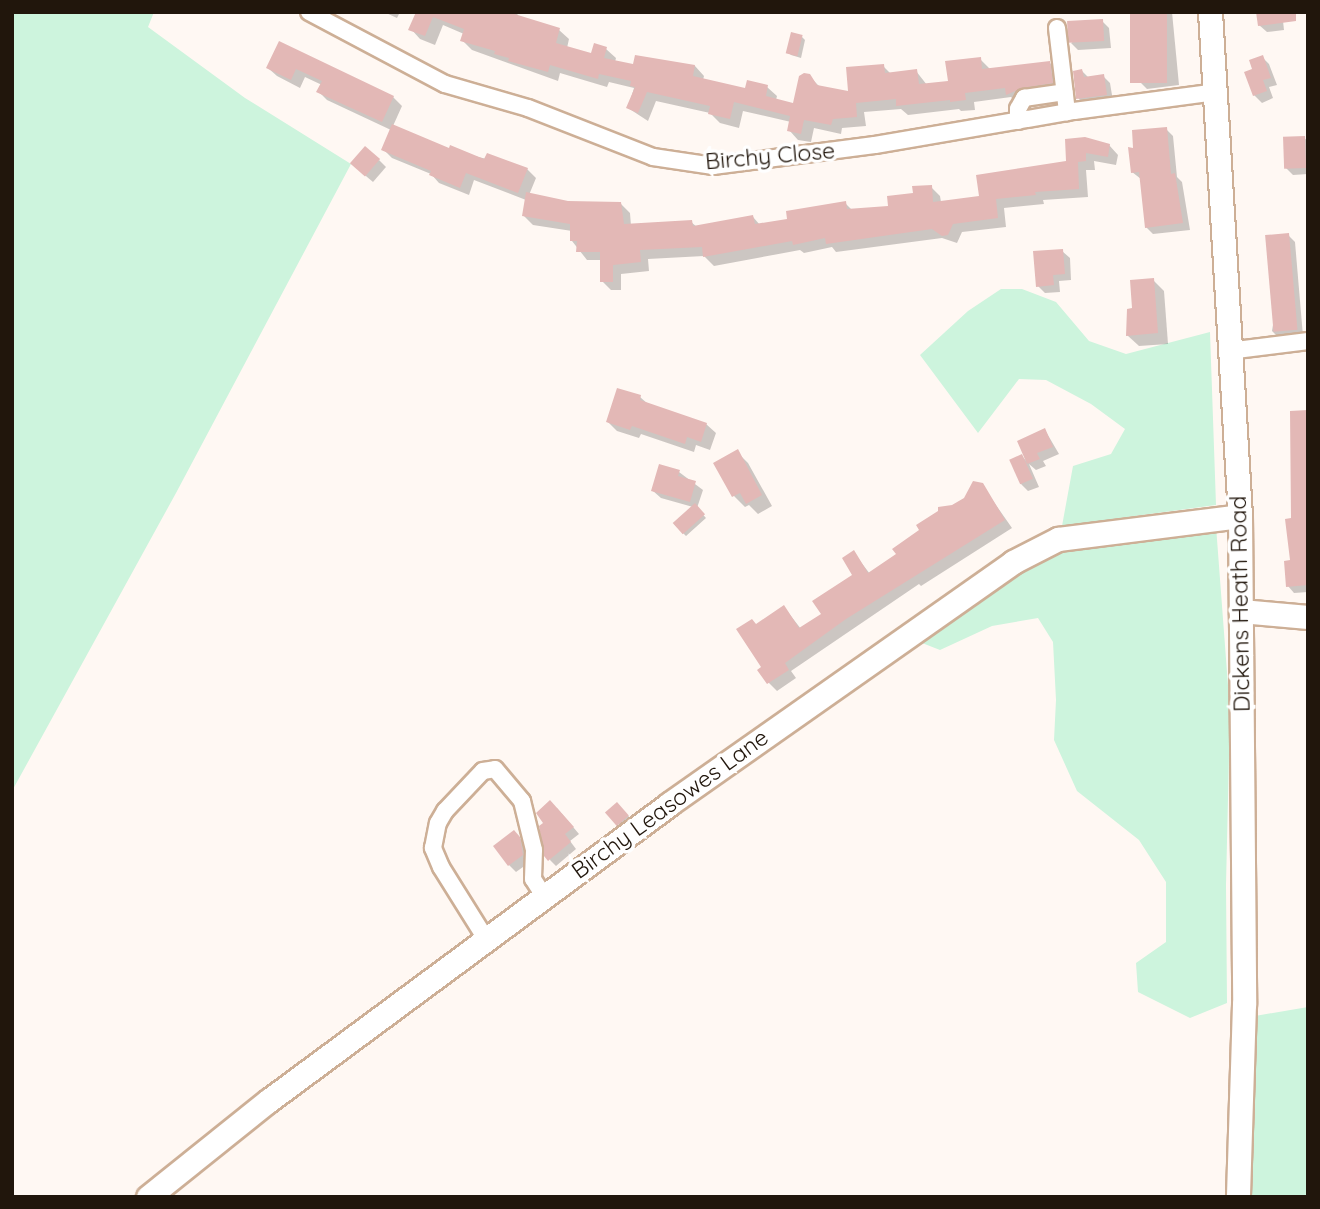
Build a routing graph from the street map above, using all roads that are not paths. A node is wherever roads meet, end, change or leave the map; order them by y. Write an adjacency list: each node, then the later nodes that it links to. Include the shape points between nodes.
1 (309, 12): 7 (street, Birchy Close, via 445,84 528,108 653,157 713,166)
2 (1210, 12): 5 (street, Dickens Heath Road)
3 (1057, 28): 4 (street)
4 (1065, 92): 6 (street); 7 (street, via 1024,98)
5 (1216, 92): 6 (street, Birchy Close); 9 (street, Dickens Heath Road)
6 (1067, 112): 7 (street, Birchy Close)
7 (1018, 121)
8 (1308, 341): 9 (street)
9 (1227, 351): 10 (street, Dickens Heath Road)
10 (1240, 516): 11 (street, Dickens Heath Road); 13 (street, Birchy Leasowes Lane, via 1058,539 1029,552)
11 (1241, 611): 12 (street); 16 (street, Dickens Heath Road, via 1244,1004)
12 (1308, 617)
13 (544, 896): 14 (street, Birchy Leasowes Lane); 14 (street, via 534,879 534,850 522,802 495,769 483,771 445,810 433,848)
14 (486, 939): 15 (street, Birchy Leasowes Lane)
15 (148, 1197)
16 (1238, 1197)

